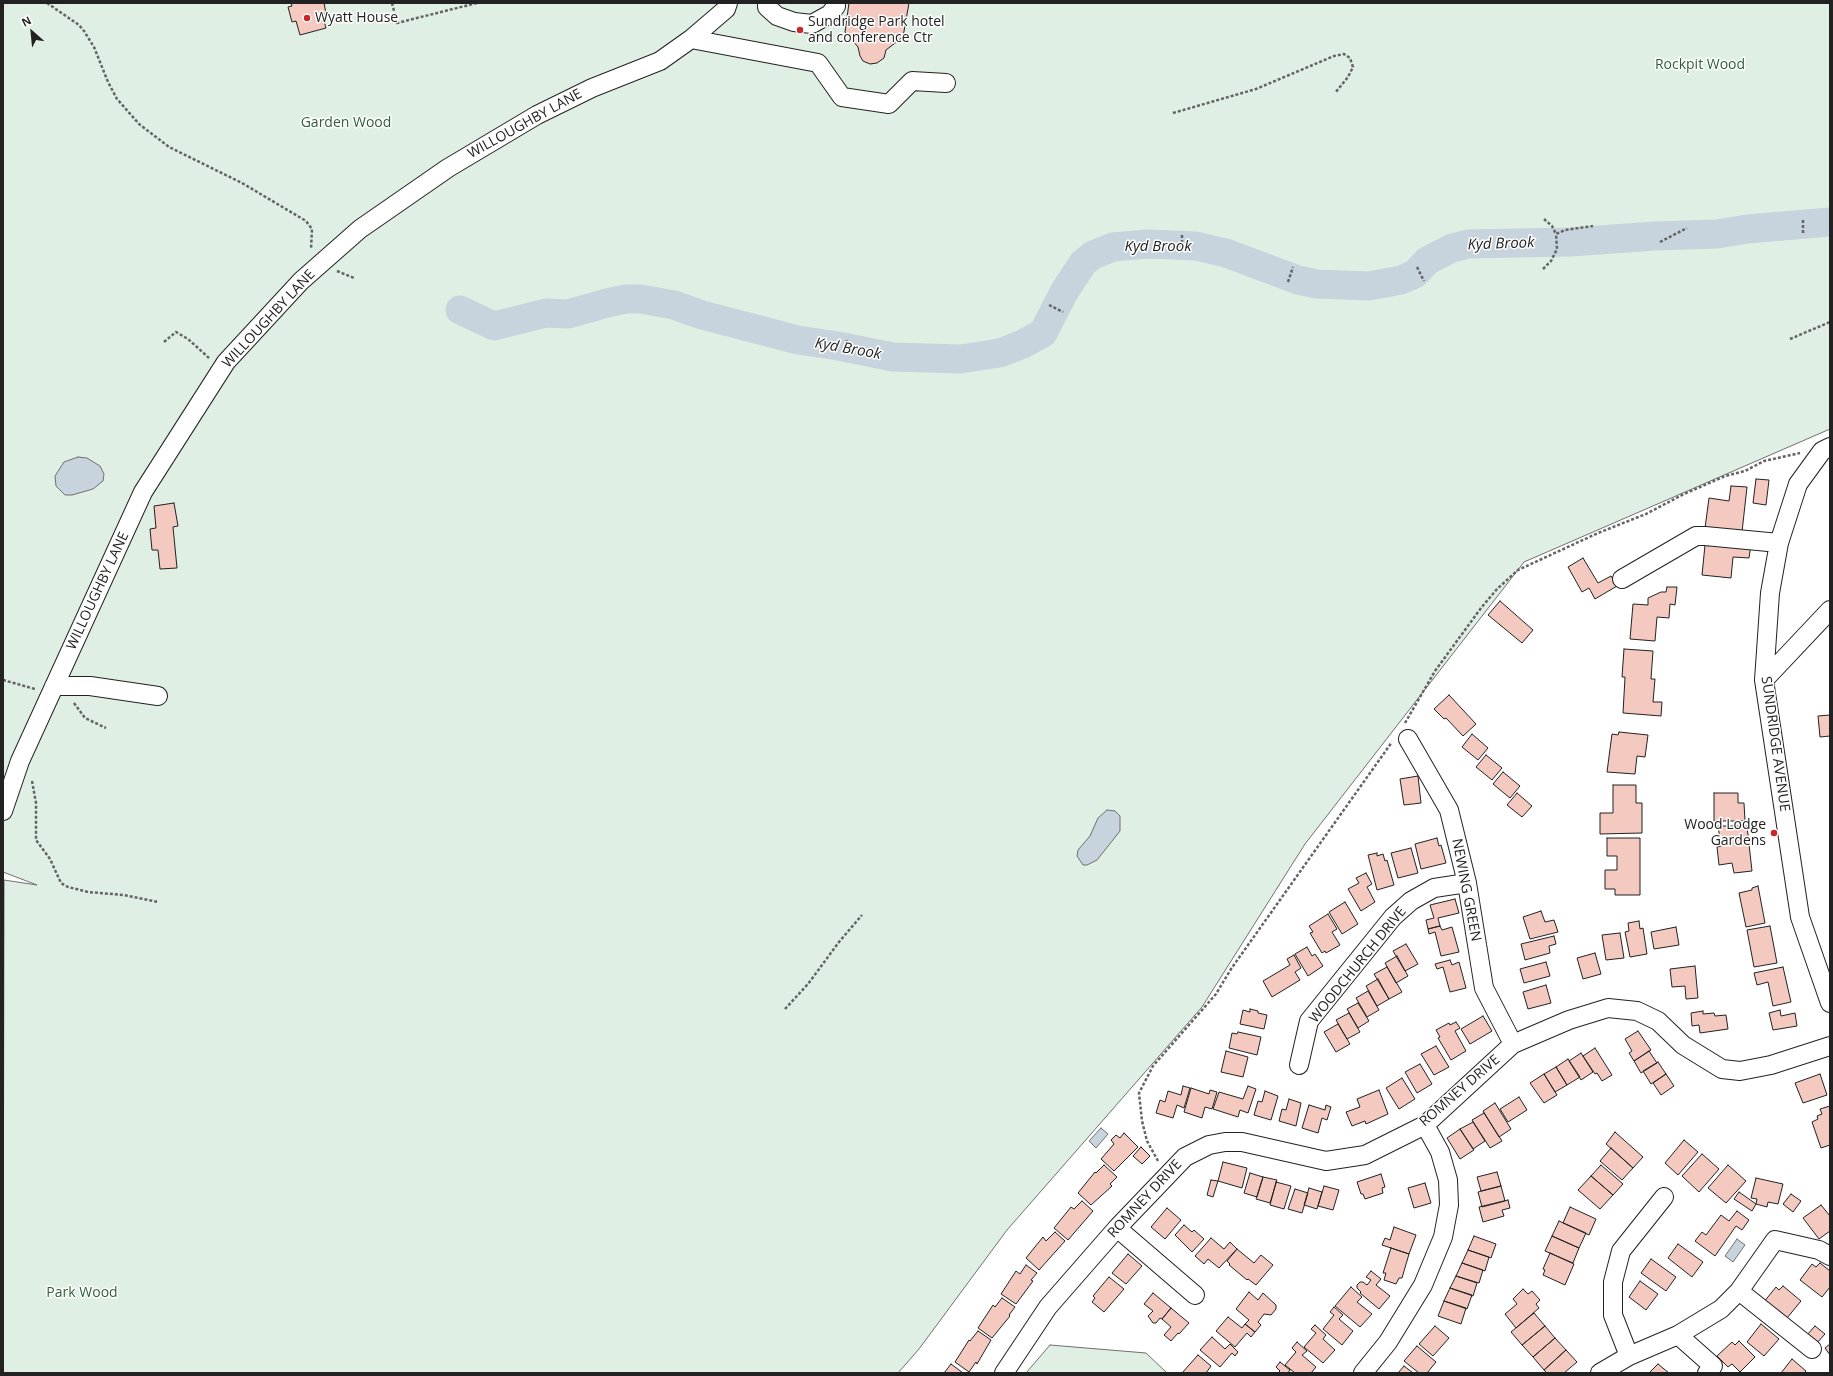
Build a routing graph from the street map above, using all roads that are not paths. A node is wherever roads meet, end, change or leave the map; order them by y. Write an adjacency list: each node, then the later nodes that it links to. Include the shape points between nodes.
1 (728, 3): 4 (street, WILLOUGHBY LANE, via 726,9)
2 (767, 3): 3 (street, via 767,7 777,16 794,22 812,24 830,14 836,6)
3 (835, 3)
4 (691, 39): 5 (street, via 818,63 842,97 889,104 912,81); 11 (street, WILLOUGHBY LANE, via 660,61 592,88 537,115 448,168 360,229 301,281 226,362 143,492)
5 (946, 83)
6 (1830, 447): 7 (street, SUNDRIDGE AVENUE, via 1822,451 1798,484)
7 (1779, 543): 8 (street, via 1696,536); 10 (street, SUNDRIDGE AVENUE, via 1770,593)
8 (1622, 579)
9 (1830, 610): 10 (street)
10 (1764, 680): 16 (street, SUNDRIDGE AVENUE, via 1800,917)
11 (57, 689): 12 (street, via 90,686); 14 (street, WILLOUGHBY LANE, via 20,761)
12 (158, 696)
13 (1408, 739): 15 (street, NEWING GREEN, via 1449,810)
14 (3, 811)
15 (1467, 883): 17 (street, NEWING GREEN, via 1484,988); 19 (street, WOODCHURCH DRIVE, via 1434,888 1411,901 1393,917 1310,1021)
16 (1830, 1003)
17 (1513, 1044): 18 (street, ROMNEY DRIVE, via 1569,1020 1608,1008 1637,1011 1658,1021 1683,1045 1722,1069 1740,1071 1771,1065); 20 (street, ROMNEY DRIVE)
18 (1830, 1046)
19 (1299, 1065)
20 (1425, 1125): 22 (street, ROMNEY DRIVE, via 1366,1155 1326,1162 1242,1142 1208,1145 1185,1157); 30 (street, via 1440,1152 1448,1180 1449,1205 1443,1237 1423,1285 1388,1342)
21 (1664, 1197): 28 (street, via 1621,1251 1613,1282 1613,1315)
22 (1117, 1228): 25 (street); 29 (street, ROMNEY DRIVE, via 1048,1307)
23 (1830, 1256): 24 (street, via 1819,1250 1775,1240)
24 (1739, 1291): 26 (street, via 1722,1309); 27 (street)
25 (1195, 1295)
26 (1678, 1336): 28 (street); 32 (street, via 1713,1366)
27 (1812, 1349)
28 (1629, 1356): 31 (street)
29 (1004, 1373)
30 (1363, 1373)
31 (1600, 1373)
32 (1707, 1373)

